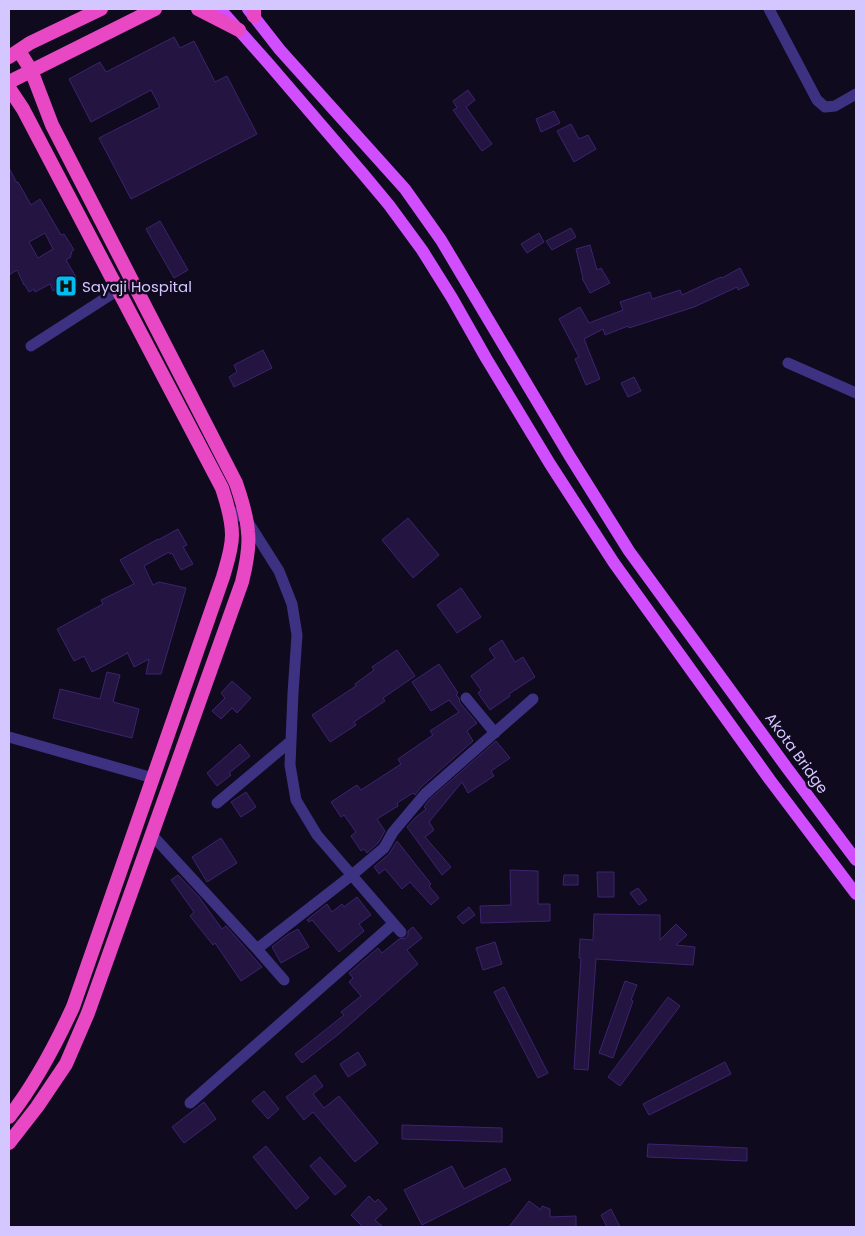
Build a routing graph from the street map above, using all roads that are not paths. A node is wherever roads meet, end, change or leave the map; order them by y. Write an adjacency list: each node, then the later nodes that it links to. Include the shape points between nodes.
1 (101, 9): 9 (highway)
2 (166, 9): 6 (highway)
3 (198, 9): 8 (highway)
4 (220, 9): 8 (main road)
5 (769, 9): 13 (street, via 817,100 825,106 835,106)
6 (150, 11): 10 (highway)
7 (252, 11): 30 (main road, Akota Bridge, via 280,50 404,189 441,240 628,551)
8 (239, 30): 32 (main road, via 389,205 422,250 550,464 619,570)
9 (14, 54): 10 (highway)
10 (31, 70): 11 (highway); 21 (highway, via 52,125 236,482)
11 (9, 82)
12 (9, 88): 15 (highway)
13 (856, 97)
14 (9, 105): 15 (highway)
15 (34, 129): 16 (highway)
16 (118, 290): 17 (street); 20 (highway, via 222,488)
17 (31, 346)
18 (788, 363): 19 (street)
19 (856, 393)
20 (229, 510): 21 (street); 27 (highway, via 230,555)
21 (246, 519): 26 (street, via 279,571 292,604 297,635); 29 (highway, via 247,560 242,582)
22 (466, 698): 24 (street)
23 (534, 699): 24 (street)
24 (495, 733): 31 (street, via 425,794 384,848)
25 (9, 737): 27 (street)
26 (291, 741): 28 (street); 31 (street, via 290,765 296,800 317,835)
27 (153, 778): 36 (highway, via 73,1007 60,1036)
28 (217, 803)
29 (152, 835): 33 (street); 37 (highway, via 75,1045 66,1064)
30 (856, 860)
31 (352, 876): 33 (street); 35 (street, via 397,928)
32 (856, 894)
33 (257, 949): 34 (street)
34 (284, 980)
35 (190, 1103)
36 (9, 1118)
37 (9, 1143)

